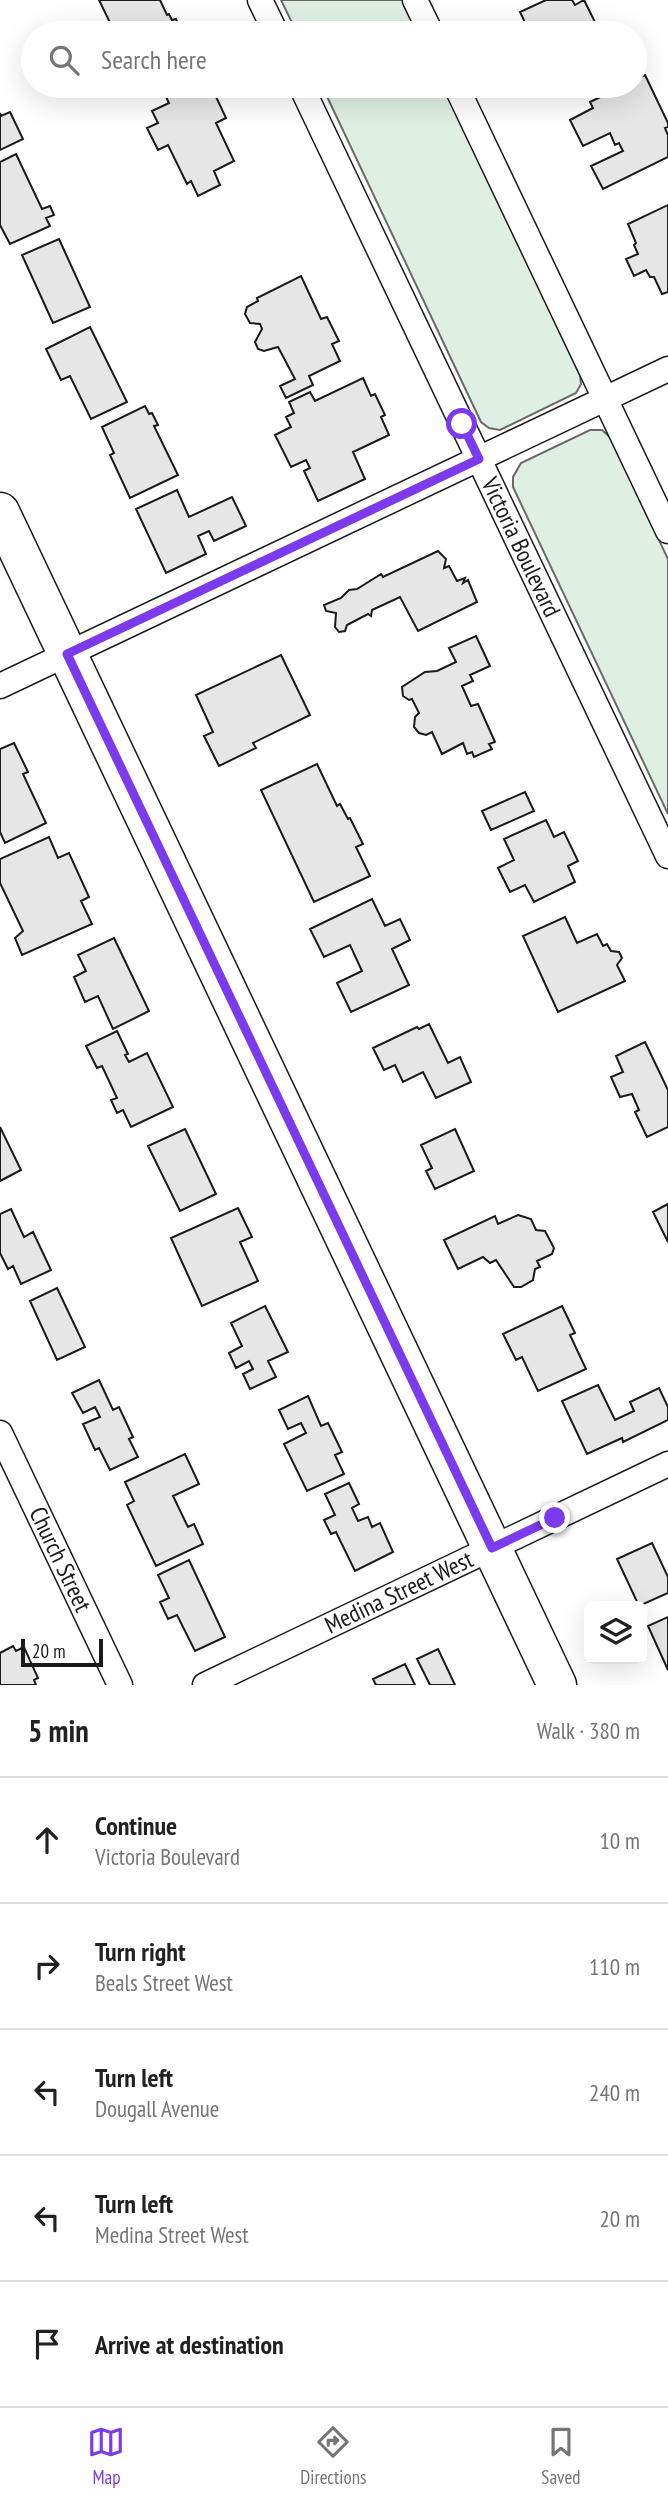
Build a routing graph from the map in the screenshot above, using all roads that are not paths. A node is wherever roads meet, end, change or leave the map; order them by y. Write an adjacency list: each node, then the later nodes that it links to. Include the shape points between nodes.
1 (260, 0): 3 (street)
2 (415, 0): 4 (street)
3 (270, 21)
4 (425, 21)
5 (307, 98): 9 (street, Victoria Boulevard)
6 (462, 98): 8 (street)
7 (668, 369): 8 (street)
8 (605, 399): 9 (street); 11 (street)
9 (479, 459): 12 (street); 14 (street, Victoria Boulevard)
10 (0, 512): 12 (main road)
11 (668, 531)
12 (67, 654): 13 (street); 17 (main road)
13 (0, 686)
14 (668, 856)
15 (0, 1433): 18 (street, Church Street)
16 (668, 1464): 17 (street, Medina Street West)
17 (492, 1548): 19 (street, Medina Street West); 20 (main road)
18 (120, 1685)
19 (205, 1685)
20 (557, 1685)

